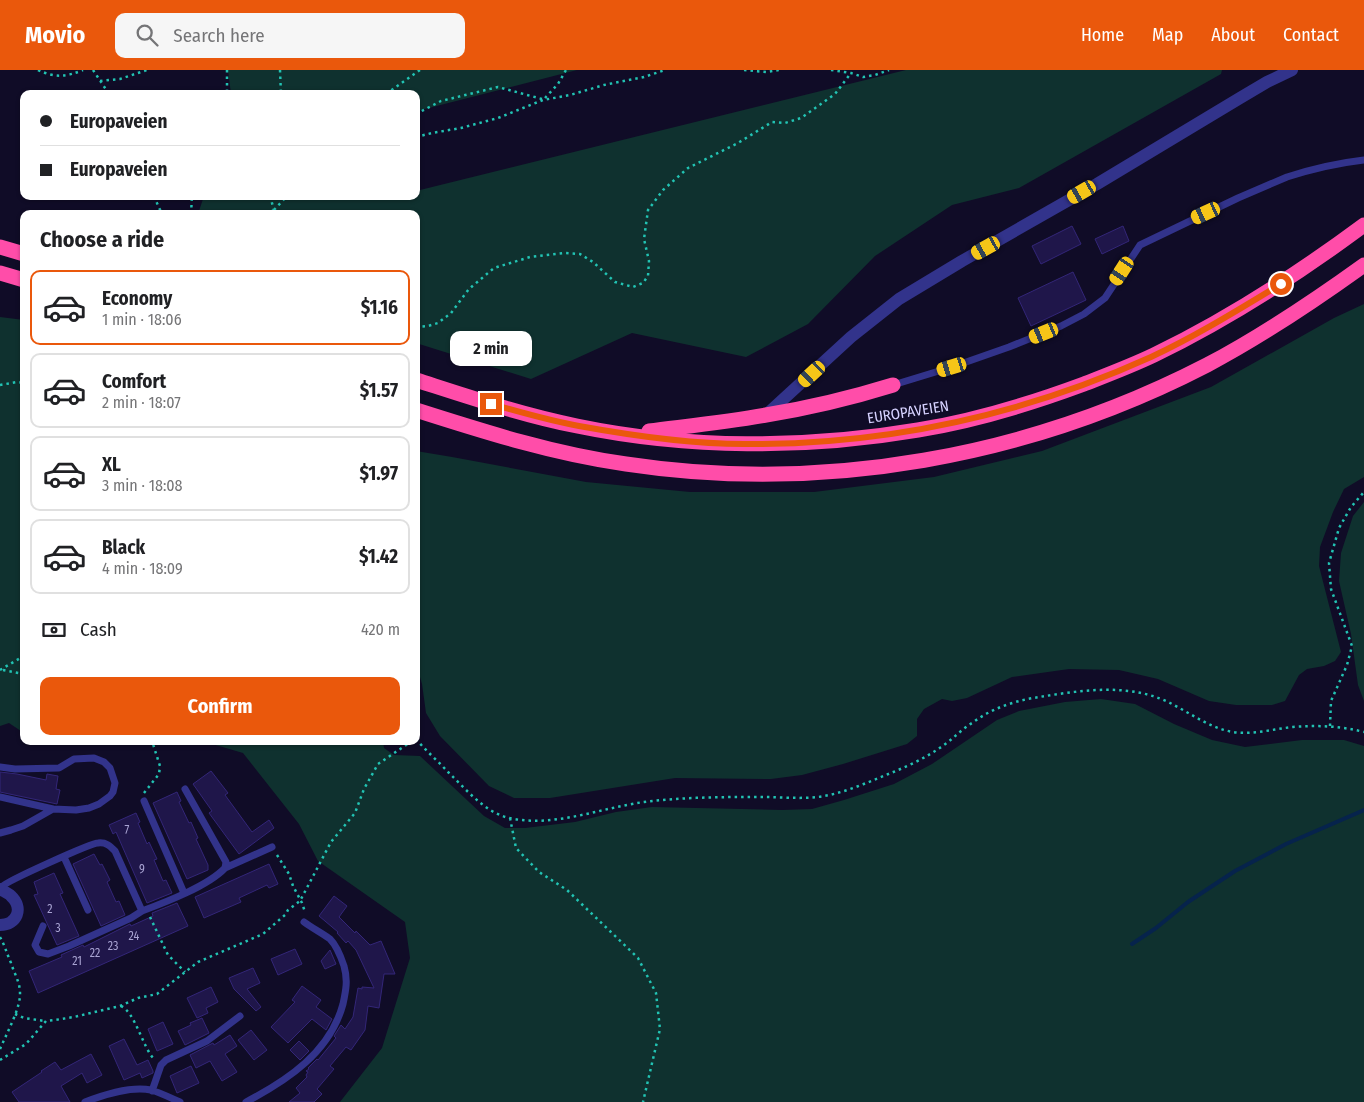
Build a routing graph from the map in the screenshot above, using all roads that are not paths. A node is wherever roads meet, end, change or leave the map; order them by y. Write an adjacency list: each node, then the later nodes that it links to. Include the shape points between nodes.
1 (1292, 70): 12 (street, via 900,299 851,337)
2 (1364, 160): 10 (lane, via 1287,177 1190,221 1140,245 1105,298 1084,314 1009,347)
3 (1364, 225): 13 (highway, EUROPAVEIEN, via 1281,284 1193,335 1112,374 1024,405 919,430 826,441 744,444)
4 (0, 248): 5 (highway)
5 (20, 253)
6 (1364, 264): 11 (highway, via 1253,338 1165,385 1080,420 1033,435 930,459 795,474 670,470 575,456 486,433)
7 (0, 273): 8 (highway)
8 (20, 279)
9 (420, 381): 13 (highway, EUROPAVEIEN, via 533,416)
10 (893, 385): 12 (highway, via 822,405)
11 (420, 411)
12 (766, 415): 13 (highway)
13 (627, 434)
14 (0, 767): 18 (lane, via 59,768 74,759 94,758 110,768 115,783 107,799 89,808)
15 (185, 789): 22 (lane, via 223,856)
16 (0, 797): 18 (lane)
17 (144, 801): 24 (lane)
18 (53, 808): 19 (lane, via 23,826)
19 (0, 833)
20 (272, 847): 22 (lane)
21 (64, 857): 23 (lane); 25 (lane); 26 (lane, via 98,843 108,844 115,851)
22 (225, 868): 24 (lane, via 220,874)
23 (0, 889): 29 (street, via 11,896 18,909 15,919)
24 (184, 893): 26 (lane)
25 (88, 910)
26 (144, 910): 28 (lane, via 48,954 37,950 35,945)
27 (304, 922): 34 (lane, via 330,940 341,958 347,981 340,1014 317,1053 296,1072)
28 (43, 926)
29 (1, 930)
30 (240, 1016): 31 (lane, via 206,1041 166,1060)
31 (152, 1091): 32 (lane, via 138,1089); 33 (lane)
32 (85, 1102)
33 (180, 1102)
34 (246, 1102)

